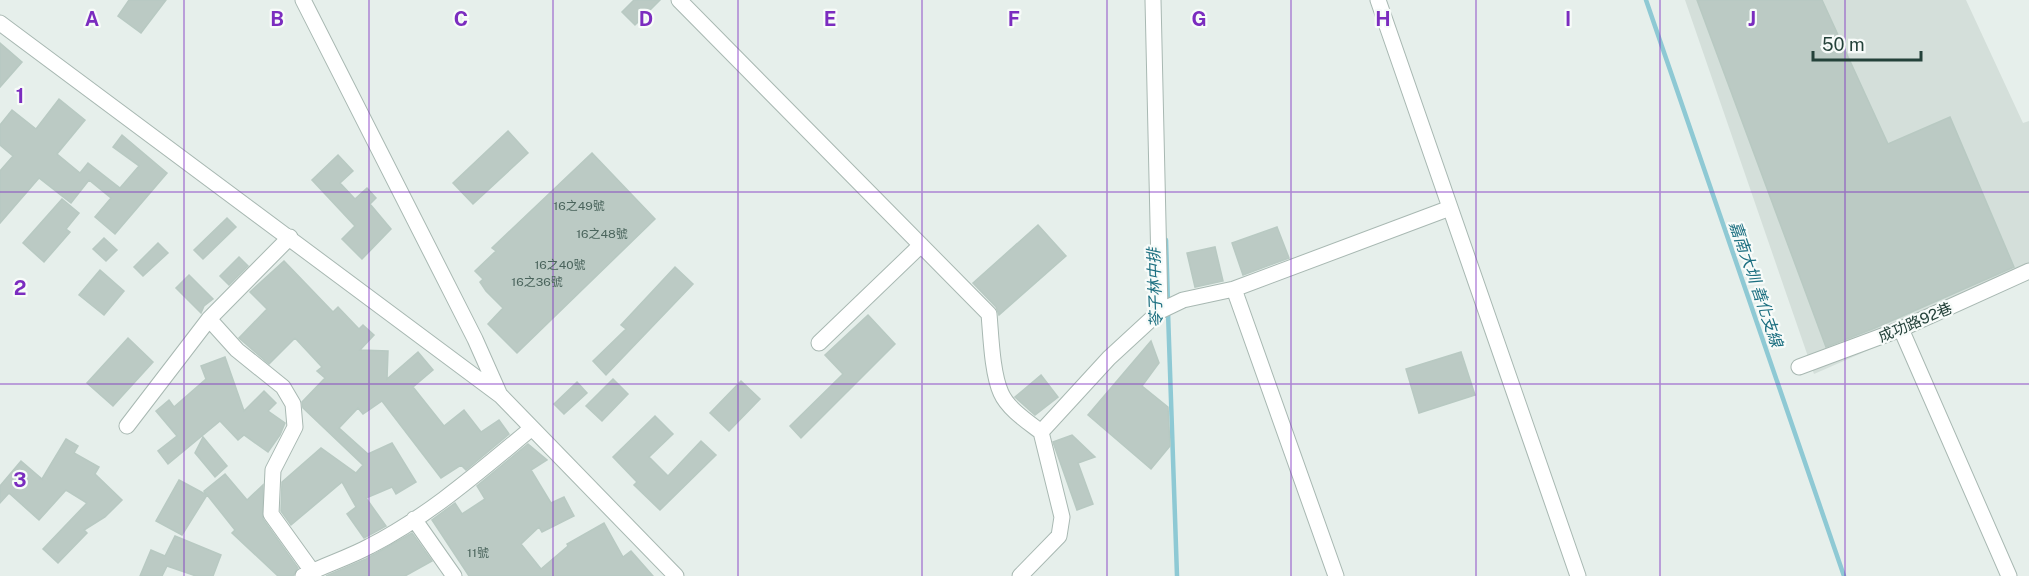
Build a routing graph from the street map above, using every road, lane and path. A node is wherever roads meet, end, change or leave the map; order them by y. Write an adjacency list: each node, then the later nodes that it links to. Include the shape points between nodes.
1 (303, 0): 16 (street)
2 (679, 0): 8 (street)
3 (1153, 0): 11 (street)
4 (1378, 0): 6 (street)
5 (0, 23): 7 (street)
6 (1450, 208): 10 (street); 26 (street)
7 (290, 237): 12 (street); 16 (street)
8 (921, 245): 14 (street); 19 (street, via 989,314 1001,394 1021,418)
9 (2029, 271): 13 (street, 成功路92巷)
10 (1234, 289): 11 (street, via 1183,300); 25 (street)
11 (1162, 309): 19 (street, via 1109,358)
12 (209, 319): 17 (street); 21 (street, via 237,350 283,387 293,404 295,427 273,470 271,514)
13 (1901, 329): 15 (street, 成功路92巷); 27 (street)
14 (819, 343)
15 (1800, 367)
16 (501, 396): 18 (street)
17 (127, 426)
18 (532, 428): 20 (street); 23 (street)
19 (1041, 432): 24 (street, via 1062,517 1059,536)
20 (414, 519): 21 (street, via 370,546); 22 (street)
21 (308, 574)
22 (454, 576)
23 (676, 576)
24 (1020, 576)
25 (1336, 576)
26 (1578, 576)
27 (2009, 576)

